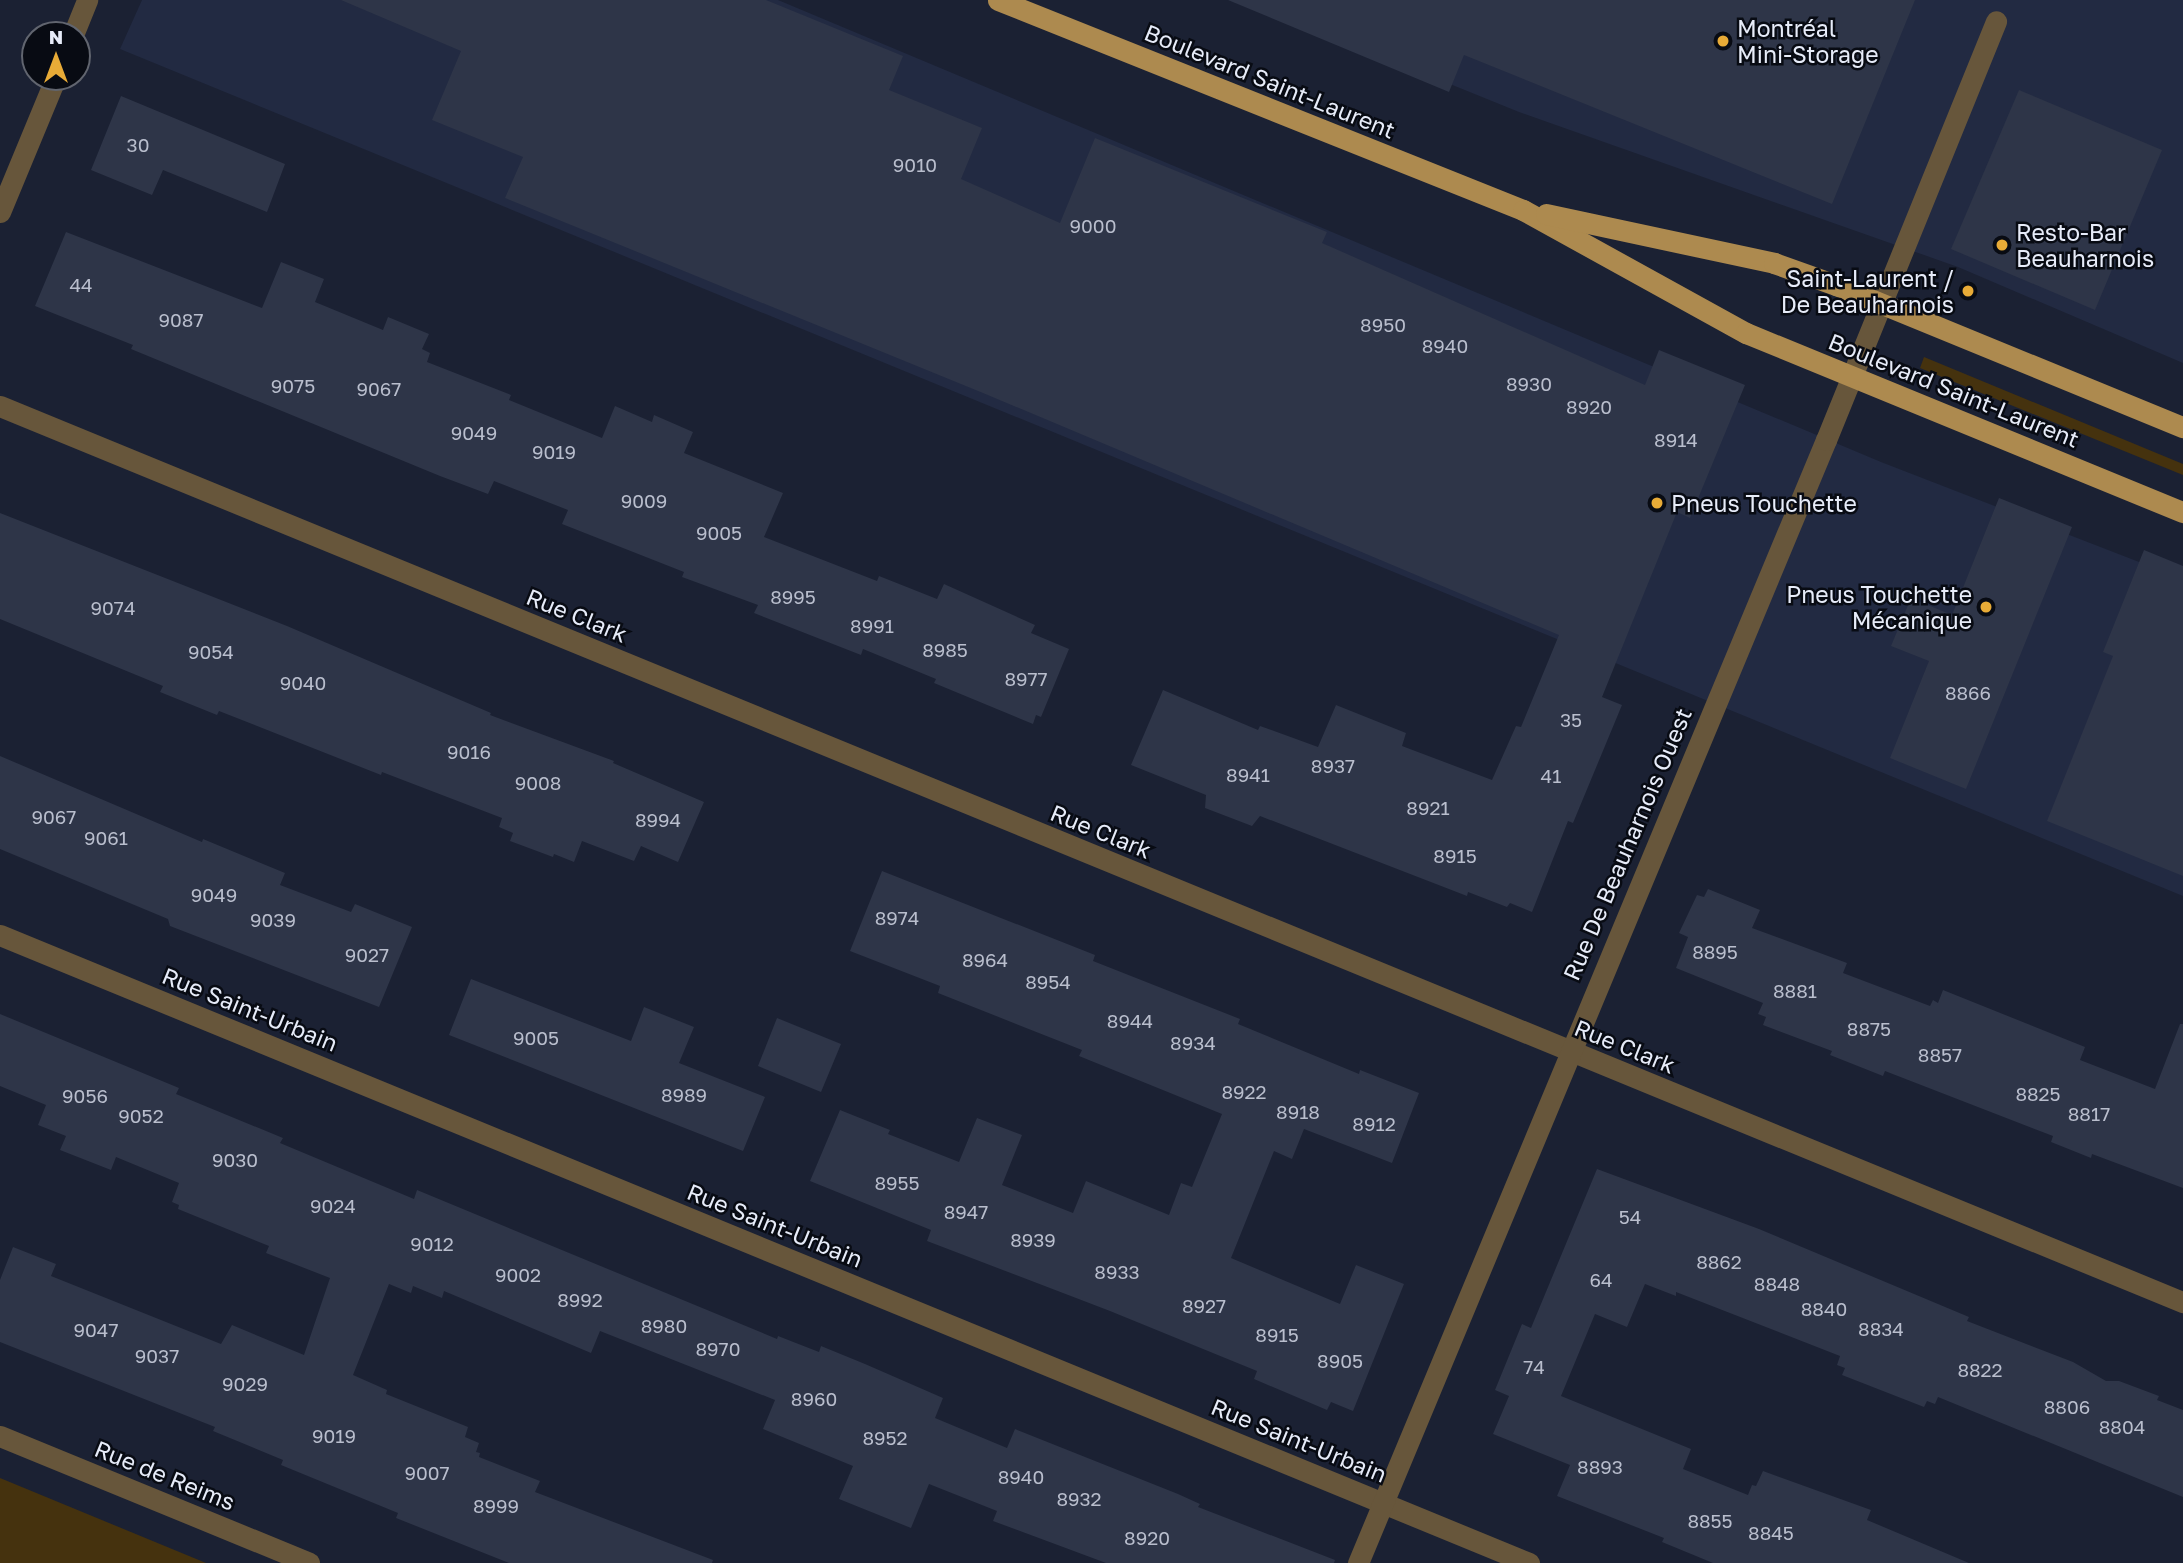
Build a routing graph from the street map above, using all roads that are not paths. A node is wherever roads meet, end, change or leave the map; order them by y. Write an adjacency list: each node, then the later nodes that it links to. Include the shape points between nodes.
1 (87, 0): 3 (street)
2 (998, 0): 6 (main road, Boulevard Saint-Laurent)
3 (79, 21)
4 (1996, 21): 8 (street, Rue De Beauharnois Ouest)
5 (50, 91): 7 (street)
6 (1523, 210): 8 (main road, Boulevard Saint-Laurent, via 1774,263); 9 (main road, Boulevard Saint-Laurent, via 1746,333)
7 (0, 212)
8 (1881, 303): 9 (street, Rue De Beauharnois Ouest); 11 (main road, Boulevard Saint-Laurent)
9 (1852, 376): 12 (main road, Boulevard Saint-Laurent); 14 (street, Rue De Beauharnois Ouest)
10 (0, 406): 14 (street, Rue Clark)
11 (2183, 426)
12 (2183, 512)
13 (0, 934): 17 (street, Rue Saint-Urbain)
14 (1570, 1052): 15 (street, Rue Clark); 17 (street, Rue De Beauharnois Ouest)
15 (2183, 1302)
16 (0, 1436): 18 (street, Rue de Reims)
17 (1382, 1503): 19 (street, Rue De Beauharnois Ouest); 20 (street, Rue Saint-Urbain)
18 (309, 1563)
19 (1358, 1563)
20 (1530, 1563)

